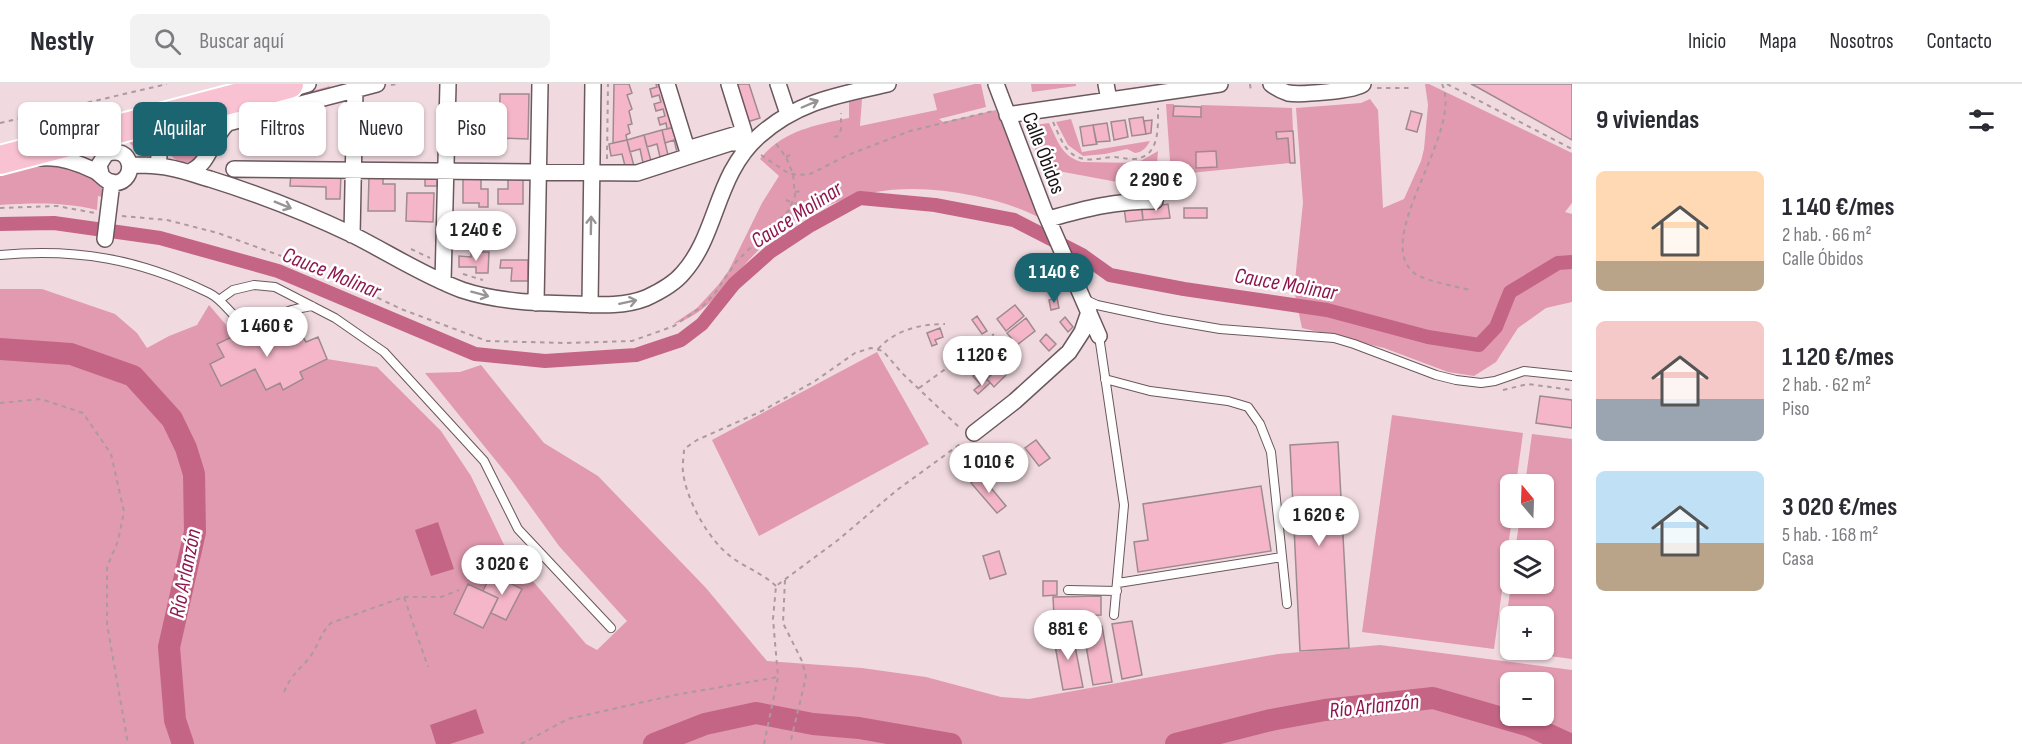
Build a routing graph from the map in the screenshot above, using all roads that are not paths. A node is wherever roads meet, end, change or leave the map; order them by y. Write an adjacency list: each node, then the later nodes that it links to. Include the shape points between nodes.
1 (240, 84): 24 (highway)
2 (289, 84): 25 (highway)
3 (308, 84): 29 (street, via 179,121 163,134)
4 (377, 84): 18 (street)
5 (448, 84): 34 (street)
6 (540, 84): 35 (street)
7 (593, 84): 36 (street)
8 (667, 84): 9 (street, via 687,149 744,132)
9 (729, 84)
10 (778, 84): 22 (street)
11 (888, 84): 17 (street)
12 (996, 84): 21 (street, Calle Óbidos)
13 (1106, 84): 20 (street)
14 (1220, 84): 19 (street)
15 (1271, 84): 16 (street, via 1293,93)
16 (1370, 86)
17 (849, 88): 22 (street, one-way to 17)
18 (355, 90): 32 (street); 33 (street, via 228,123)
19 (1162, 93): 20 (street)
20 (1109, 100): 21 (street)
21 (1006, 111): 39 (street, Calle Óbidos)
22 (788, 114): 23 (street)
23 (744, 145): 36 (street, via 730,143 637,174); 46 (street, one-way to 23, via 631,303 657,293 685,272)
24 (11, 146)
25 (121, 150): 29 (street); 37 (street, via 130,170 117,183)
26 (48, 156): 28 (highway)
27 (105, 156): 37 (street, via 99,165)
28 (0, 160)
29 (158, 166): 33 (street)
30 (0, 167): 37 (street, via 59,158)
31 (234, 169): 32 (street)
32 (353, 170): 34 (street); 40 (street)
33 (199, 171): 40 (street, one-way to 40)
34 (446, 171): 35 (street); 43 (street)
35 (538, 173): 36 (street); 45 (street)
36 (592, 173): 46 (street, one-way to 36)
37 (106, 178): 41 (street)
38 (1155, 201): 39 (street, via 1114,202)
39 (1049, 219): 47 (street, Calle Óbidos)
40 (352, 235): 43 (street)
41 (105, 249): 42 (lane); 44 (lane)
42 (0, 255)
43 (443, 282): 45 (street, one-way to 45, via 482,296)
44 (219, 300): 48 (lane, via 233,290 254,285 275,287); 48 (lane, via 238,320 252,327 261,327 288,311)
45 (536, 303): 46 (street)
46 (590, 305)
47 (1086, 305): 49 (street, Calle Óbidos); 50 (lane, via 1220,329 1334,338 1456,380 1495,381 1524,371); 52 (street, via 1082,332 1069,352)
48 (312, 306): 58 (lane, via 384,352 484,461 518,529)
49 (1099, 336): 51 (lane)
50 (1572, 376)
51 (1105, 379): 53 (lane, via 1150,391 1248,407 1271,452); 54 (lane, via 1124,505)
52 (972, 435)
53 (1282, 557): 54 (lane); 56 (lane)
54 (1117, 587): 55 (lane); 57 (lane)
55 (1068, 590)
56 (1287, 604)
57 (1114, 615)
58 (611, 628)

